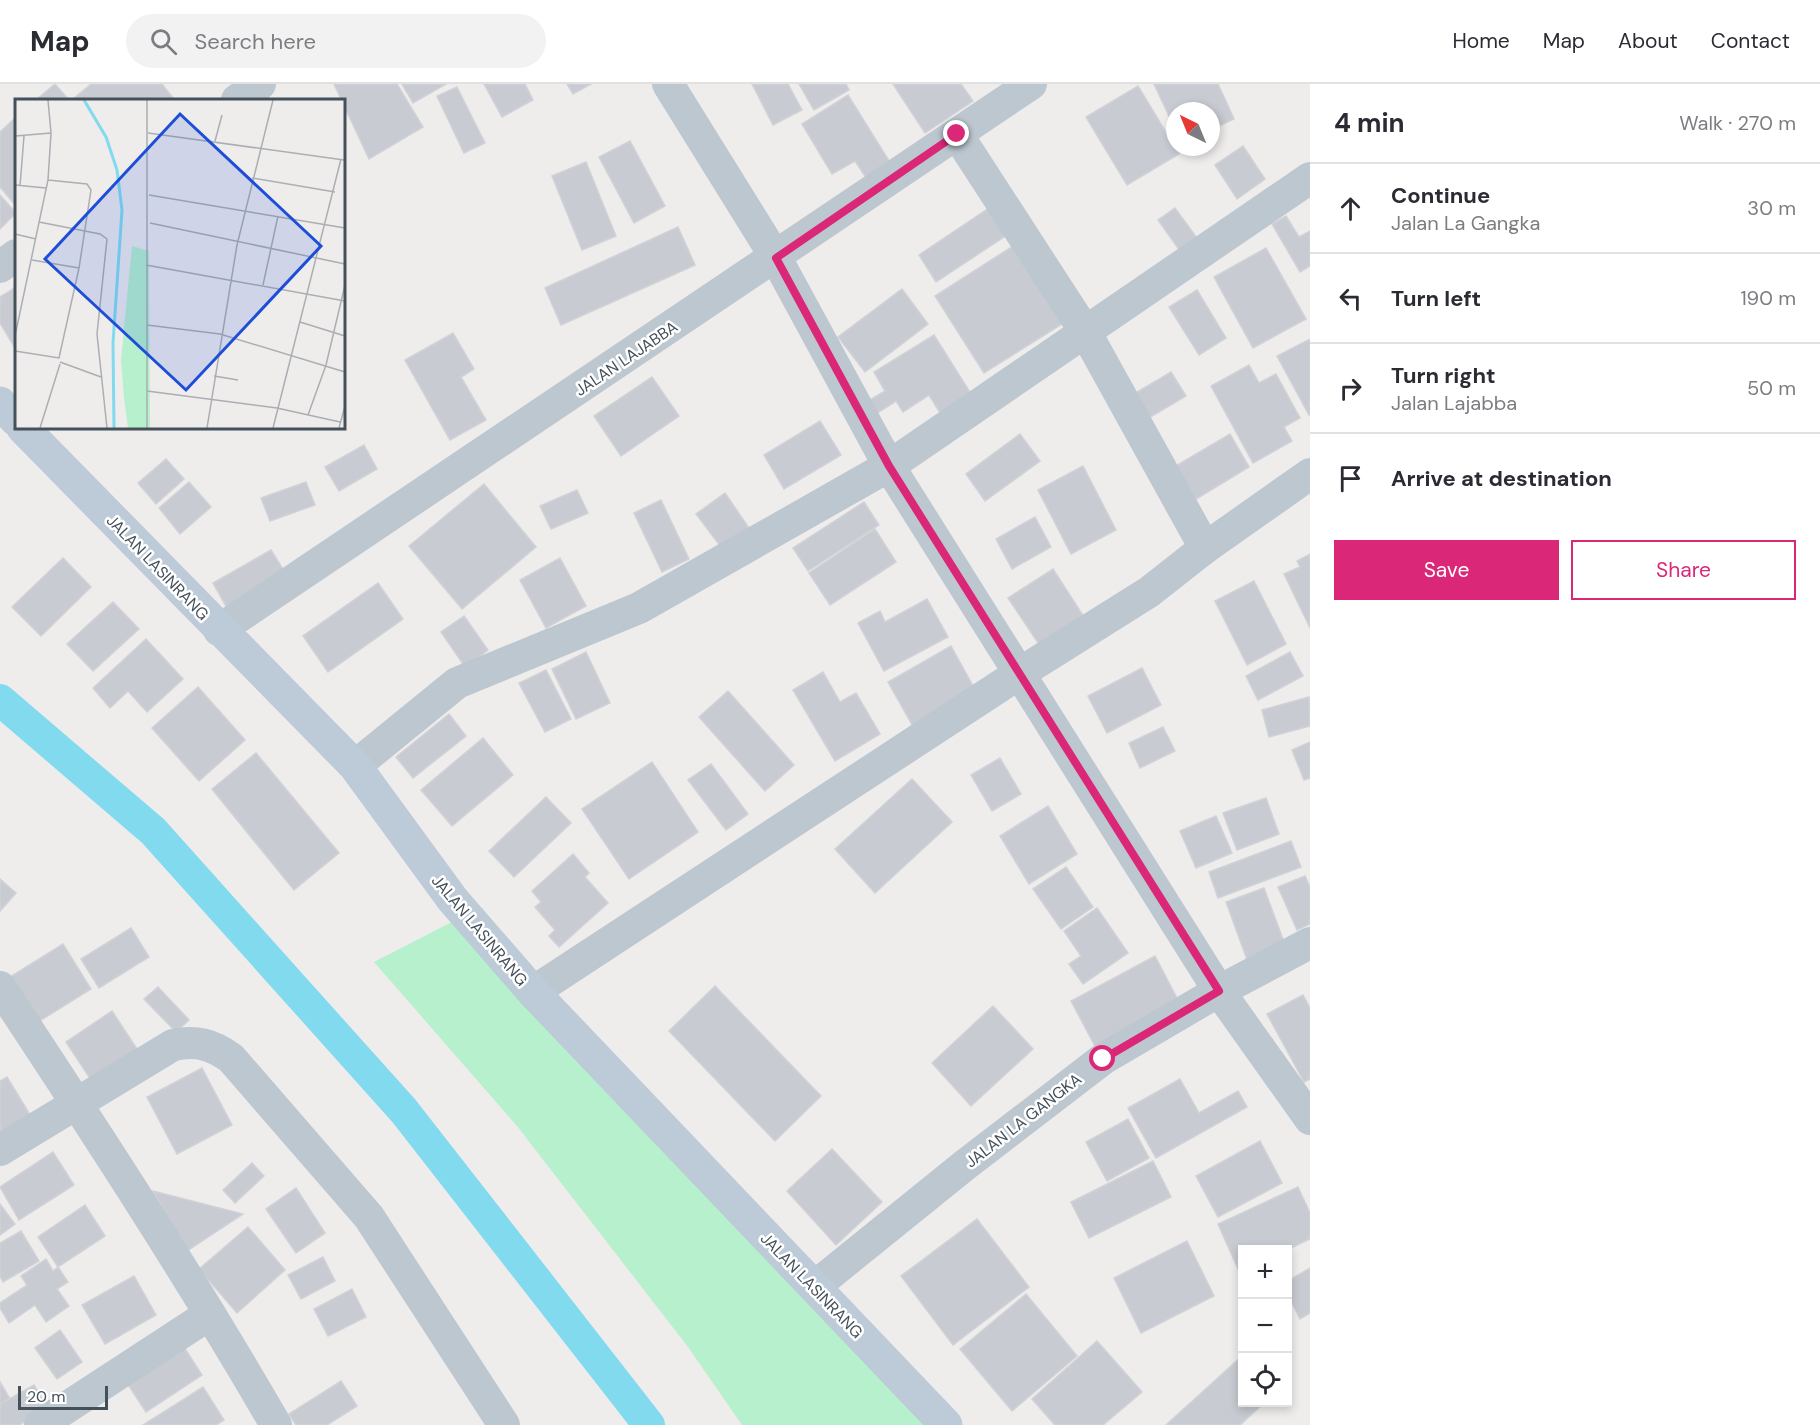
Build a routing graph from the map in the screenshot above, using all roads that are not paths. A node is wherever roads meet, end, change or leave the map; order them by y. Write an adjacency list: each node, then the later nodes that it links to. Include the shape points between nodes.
1 (260, 84): 4 (street)
2 (668, 84): 8 (street)
3 (1031, 84): 5 (street, JALAN LAJABBA)
4 (238, 99)
5 (957, 134): 8 (street, JALAN LAJABBA); 10 (street)
6 (1310, 178): 10 (street)
7 (15, 256): 9 (street)
8 (776, 258): 14 (street); 17 (street, JALAN LAJABBA)
9 (0, 267)
10 (1086, 333): 14 (street); 16 (street)
11 (0, 403): 12 (street)
12 (15, 419)
13 (24, 429): 17 (street, JALAN LASINRANG)
14 (889, 466): 18 (street); 19 (street, via 639,608 457,684)
15 (1310, 474): 16 (street)
16 (1205, 548): 18 (street, via 1149,592)
17 (219, 630): 19 (street, JALAN LASINRANG)
18 (1020, 673): 22 (street); 23 (street)
19 (355, 766): 23 (street, JALAN LASINRANG, via 453,900)
20 (1310, 943): 22 (street, JALAN LA GANGKA)
21 (0, 987): 24 (street)
22 (1219, 991): 25 (street); 27 (street, JALAN LA GANGKA, via 1103,1059)
23 (532, 992): 27 (street, JALAN LASINRANG)
24 (77, 1103): 26 (street); 28 (street); 31 (street, via 173,1045 207,1044 231,1058 369,1217)
25 (1310, 1119)
26 (0, 1150)
27 (814, 1287): 32 (street, JALAN LASINRANG)
28 (210, 1314): 29 (street); 30 (street)
29 (40, 1425)
30 (276, 1425)
31 (504, 1425)
32 (946, 1425)

